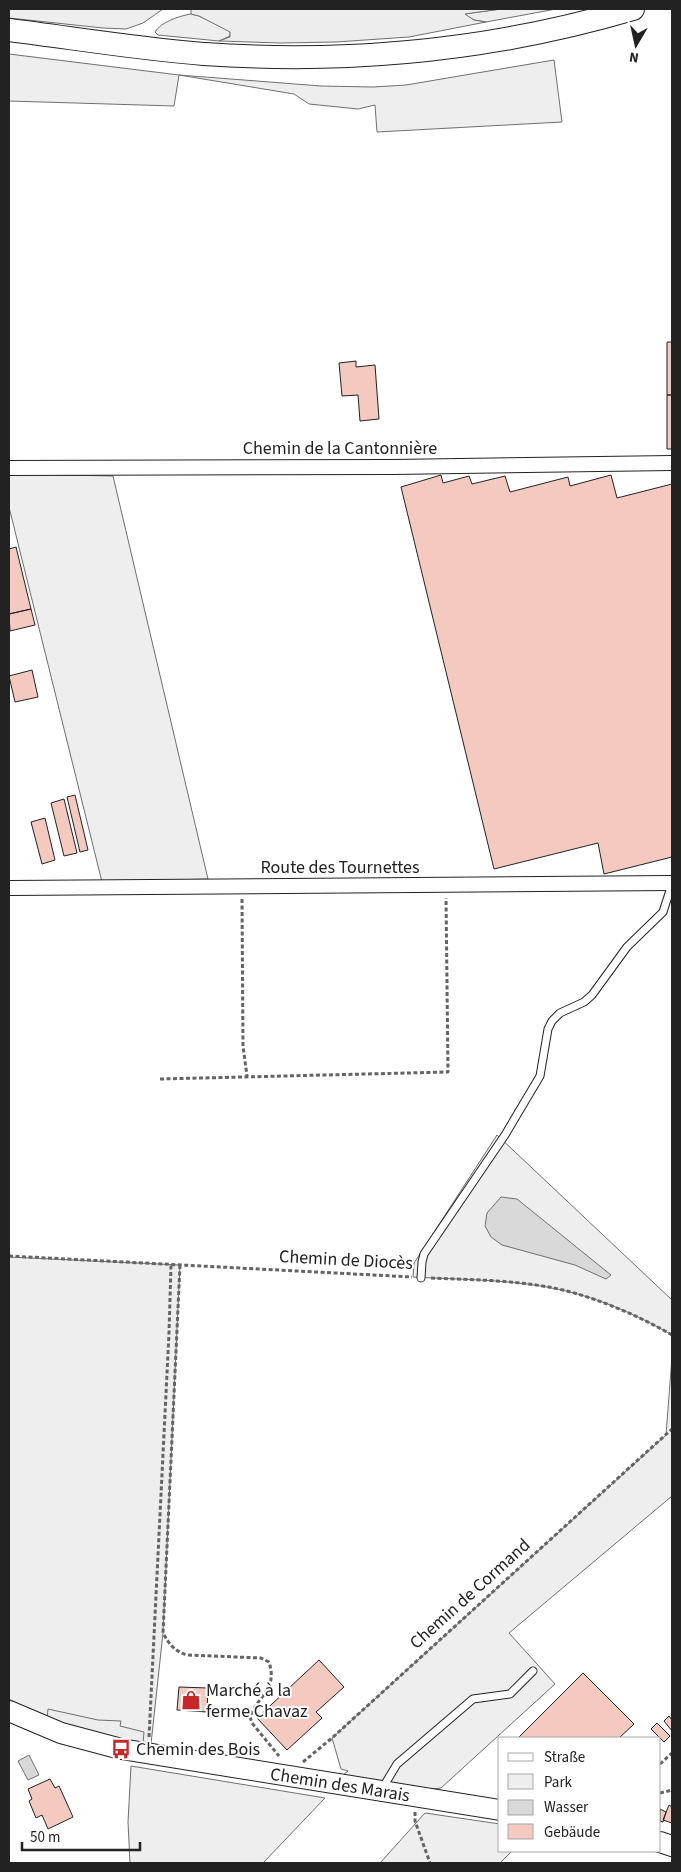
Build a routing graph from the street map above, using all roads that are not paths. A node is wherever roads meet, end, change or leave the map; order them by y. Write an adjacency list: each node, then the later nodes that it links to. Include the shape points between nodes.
1 (633, 9): 2 (main road, via 500,40 358,55 271,57 202,54)
2 (9, 30)
3 (672, 463): 4 (street, Chemin de la Cantonnière)
4 (9, 468)
5 (672, 883): 6 (street, Route des Tournettes); 7 (lane, via 664,912 626,947 592,995 552,1021 540,1076 505,1135 424,1254)
6 (9, 888)
7 (421, 1278)
8 (533, 1671): 10 (lane, via 510,1694 473,1700 397,1764)
9 (10, 1713): 10 (street, Chemin des Marais, via 101,1744)
10 (380, 1791): 11 (street, Chemin des Marais)
11 (498, 1810)

